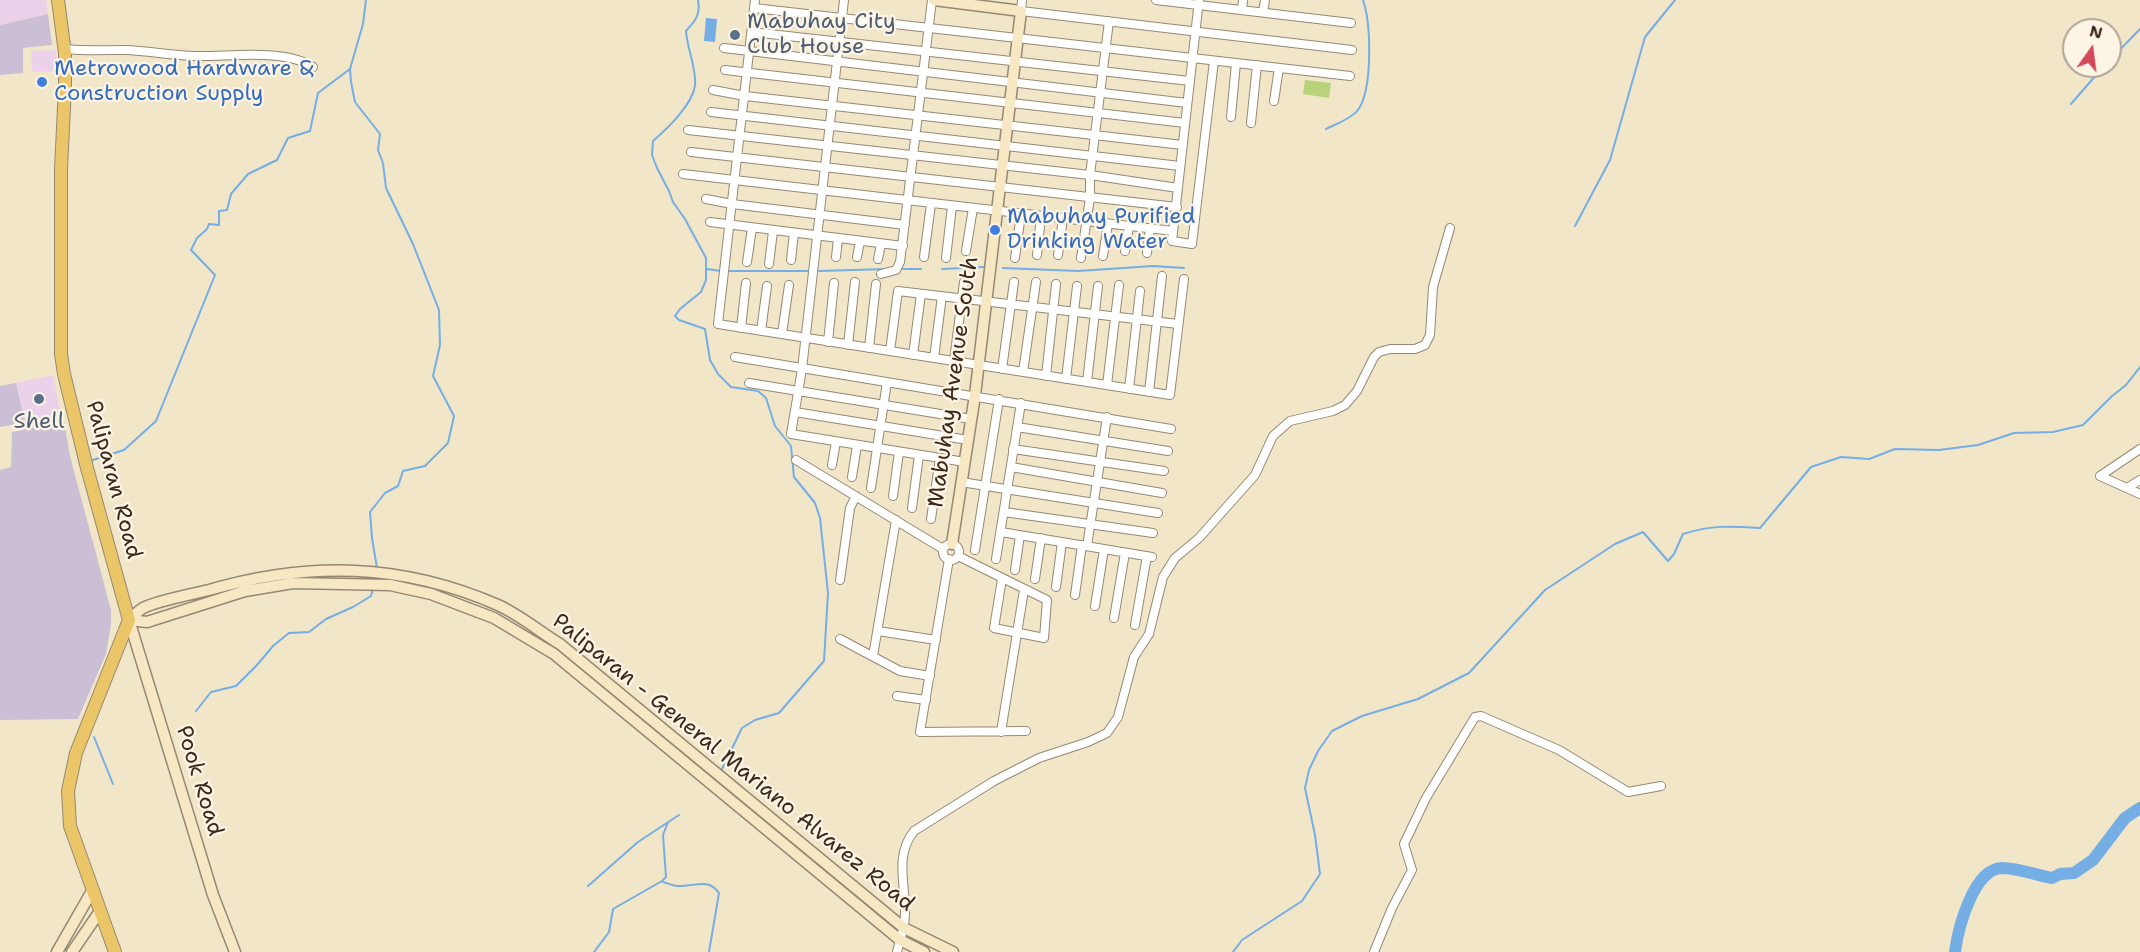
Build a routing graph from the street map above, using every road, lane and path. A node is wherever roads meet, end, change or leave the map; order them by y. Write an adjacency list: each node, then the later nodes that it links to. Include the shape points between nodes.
1 (58, 0): 23 (main road, Paliparan Road)
2 (844, 0): 13 (street)
3 (933, 0): 10 (street); 16 (street)
4 (1156, 0): 7 (street)
5 (1243, 0): 11 (street)
6 (1264, 0): 12 (street)
7 (1199, 2): 9 (street); 17 (street)
8 (755, 4): 13 (street); 18 (street)
9 (1221, 4): 11 (street)
10 (1022, 5): 14 (street); 19 (street, Mabuhay Avenue South)
11 (1242, 10): 12 (street)
12 (1263, 12): 15 (street)
13 (842, 18): 16 (street); 20 (street)
14 (1109, 21): 17 (street); 22 (street)
15 (1351, 23)
16 (928, 27): 19 (street); 26 (street)
17 (1196, 31): 24 (street); 27 (street)
18 (752, 32): 20 (street); 25 (street)
19 (1018, 38): 22 (street); 29 (street, Mabuhay Avenue South)
20 (839, 41): 26 (street); 30 (street)
21 (724, 48): 25 (street)
22 (1106, 48): 27 (street); 36 (street)
23 (65, 49): 33 (street, via 259,55 298,60); 251 (main road, Paliparan Road, via 60,273 64,374)
24 (1352, 50)
25 (749, 51): 30 (street); 38 (street)
26 (926, 51): 29 (street); 37 (street)
27 (1193, 58): 28 (street); 40 (street)
28 (1214, 60): 31 (street); 104 (street, via 1192,244 1172,241)
29 (1015, 61): 36 (street); 41 (street, Mabuhay Avenue South)
30 (836, 63): 37 (street); 42 (street)
31 (1236, 63): 32 (street); 55 (street)
32 (1257, 66): 34 (street); 57 (street)
33 (314, 67)
34 (1279, 68): 39 (street); 47 (street)
35 (725, 70): 38 (street)
36 (1103, 71): 40 (street); 44 (street)
37 (923, 72): 41 (street); 45 (street)
38 (747, 74): 42 (street); 46 (street)
39 (1350, 76)
40 (1190, 81): 49 (street)
41 (1012, 82): 44 (street); 48 (street, Mabuhay Avenue South)
42 (834, 83): 45 (street); 50 (street)
43 (713, 90): 46 (street)
44 (1101, 92): 49 (street); 53 (street)
45 (921, 93): 48 (street); 52 (street)
46 (744, 96): 50 (street); 54 (street)
47 (1274, 101)
48 (1010, 103): 53 (street); 58 (street, Mabuhay Avenue South)
49 (1187, 103): 56 (street)
50 (831, 106): 52 (street); 59 (street)
51 (711, 112): 54 (street)
52 (918, 114): 58 (street); 63 (street)
53 (1098, 114): 56 (street); 61 (street)
54 (742, 116): 59 (street); 62 (street)
55 (1231, 117)
56 (1185, 123): 64 (street)
57 (1251, 123)
58 (1007, 124): 61 (street); 66 (street, Mabuhay Avenue South)
59 (829, 126): 63 (street); 65 (street)
60 (688, 130): 62 (street)
61 (1096, 135): 64 (street); 69 (street)
62 (740, 136): 65 (street); 70 (street)
63 (916, 136): 66 (street); 68 (street)
64 (1183, 145): 72 (street)
65 (826, 146): 68 (street); 73 (street)
66 (1004, 146): 69 (street); 71 (street, Mabuhay Avenue South)
67 (691, 152): 70 (street)
68 (914, 156): 71 (street); 76 (street)
69 (1093, 156): 72 (street); 75 (street)
70 (738, 158): 73 (street); 77 (street)
71 (1002, 166): 75 (street); 78 (street, Mabuhay Avenue South)
72 (1180, 166): 79 (street)
73 (824, 168): 76 (street); 80 (street)
74 (683, 174): 77 (street)
75 (1090, 176): 79 (street); 81 (street)
76 (911, 178): 78 (street); 83 (street)
77 (735, 182): 80 (street); 84 (street)
78 (999, 186): 81 (street); 89 (street, Mabuhay Avenue South)
79 (1178, 188): 87 (street)
80 (821, 191): 83 (street); 90 (street)
81 (1090, 198): 87 (street); 94 (street)
82 (706, 199): 84 (street)
83 (908, 201): 85 (street); 97 (street)
84 (732, 204): 90 (street); 98 (street)
85 (931, 204): 86 (street); 119 (street)
86 (952, 206): 88 (street); 120 (street)
87 (1177, 207): 104 (street)
88 (973, 208): 89 (street); 111 (street)
89 (996, 211): 91 (street); 147 (street, Mabuhay Avenue South)
90 (818, 214): 97 (street); 106 (street)
91 (1021, 214): 92 (street); 121 (street)
92 (1041, 216): 93 (street); 114 (street)
93 (1063, 218): 94 (street); 115 (street)
94 (1086, 221): 96 (street); 122 (street)
95 (710, 222): 98 (street)
96 (1108, 224): 99 (street); 116 (street)
97 (905, 225): 110 (street)
98 (730, 226): 100 (street); 157 (street, via 718,324)
99 (1129, 226): 101 (street); 112 (street)
100 (752, 228): 103 (street); 125 (street)
101 (1150, 228): 104 (street); 113 (street)
102 (1450, 228): 266 (street, via 1433,287 1431,335 1425,345 1379,352 1345,405 1290,421 1273,436 1255,476 1162,576 1149,634 1134,657 1118,717 1107,733 1039,758 994,780 914,831 903,849)
103 (773, 231): 105 (street); 126 (street)
104 (1173, 231)
105 (794, 233): 106 (street); 124 (street)
106 (816, 236): 107 (street); 160 (street)
107 (838, 238): 108 (street); 117 (street)
108 (860, 241): 109 (street); 118 (street)
109 (881, 244): 110 (street); 123 (street)
110 (903, 246): 127 (street, via 899,267)
111 (966, 251)
112 (1125, 251)
113 (1147, 253)
114 (1037, 255)
115 (1059, 255)
116 (1103, 256)
117 (836, 257)
118 (857, 257)
119 (924, 257)
120 (946, 258)
121 (1015, 258)
122 (1081, 258)
123 (878, 259)
124 (791, 260)
125 (747, 262)
126 (770, 264)
127 (881, 274)
128 (1162, 276): 155 (street)
129 (1184, 279): 156 (street)
130 (855, 282): 162 (street)
131 (964, 282): 146 (street)
132 (1014, 282): 148 (street)
133 (1036, 282): 149 (street)
134 (746, 283): 157 (street)
135 (834, 283): 161 (street)
136 (876, 284): 163 (street)
137 (1056, 284): 150 (street)
138 (789, 285): 159 (street)
139 (1119, 285): 153 (street)
140 (767, 286): 158 (street)
141 (1077, 286): 151 (street)
142 (1098, 286): 152 (street)
143 (1140, 291): 154 (street)
144 (921, 294): 145 (street); 164 (street, via 898,291); 165 (street)
145 (942, 296): 146 (street); 167 (street)
146 (962, 299): 147 (street); 168 (street)
147 (987, 302): 148 (street); 169 (street, Mabuhay Avenue South)
148 (1010, 304): 149 (street); 171 (street)
149 (1033, 306): 150 (street); 172 (street)
150 (1052, 309): 151 (street); 173 (street)
151 (1073, 311): 152 (street); 174 (street)
152 (1095, 314): 153 (street); 176 (street)
153 (1115, 316): 154 (street); 178 (street)
154 (1137, 319): 155 (street); 179 (street)
155 (1157, 322): 156 (street); 181 (street)
156 (1178, 324): 181 (street, via 1170,395)
157 (741, 328): 158 (street)
158 (761, 331): 159 (street)
159 (782, 334): 160 (street)
160 (805, 338): 161 (street); 170 (street)
161 (828, 342): 162 (street)
162 (848, 345): 163 (street)
163 (869, 348): 164 (street)
164 (890, 351): 165 (street)
165 (913, 355): 167 (street)
166 (735, 357): 170 (street)
167 (934, 358): 168 (street)
168 (954, 361): 169 (street)
169 (979, 365): 171 (street); 182 (street, Mabuhay Avenue South)
170 (802, 369): 175 (street); 180 (street)
171 (1002, 369): 172 (street)
172 (1023, 372): 173 (street)
173 (1046, 376): 174 (street)
174 (1066, 379): 176 (street)
175 (887, 382): 182 (street); 185 (street)
176 (1087, 382): 178 (street)
177 (749, 383): 180 (street)
178 (1107, 385): 179 (street)
179 (1129, 389): 181 (street)
180 (798, 391): 185 (street); 186 (street)
181 (1149, 392)
182 (975, 395): 183 (street); 188 (street, Mabuhay Avenue South)
183 (999, 399): 184 (street); 213 (street)
184 (1021, 403): 187 (street); 190 (street)
185 (883, 405): 188 (street); 189 (street)
186 (795, 412): 189 (street); 194 (street, via 791,435)
187 (1107, 417): 191 (street); 193 (street)
188 (971, 419): 192 (street, Mabuhay Avenue South)
189 (881, 426): 192 (street); 196 (street)
190 (1017, 427): 193 (street); 197 (street)
191 (1171, 429)
192 (968, 440): 205 (street, Mabuhay Avenue South)
193 (1104, 440): 199 (street); 204 (street)
194 (836, 441): 195 (street); 206 (street)
195 (857, 445): 196 (street); 209 (street)
196 (878, 448): 200 (street); 214 (street)
197 (1013, 449): 204 (street); 207 (street)
198 (2140, 449): 215 (street, via 2100,476)
199 (1168, 451)
200 (899, 452): 201 (street); 220 (street)
201 (919, 455): 202 (street); 222 (street)
202 (940, 458): 205 (street); 225 (street)
203 (796, 460): 219 (street)
204 (1100, 461): 208 (street); 212 (street)
205 (964, 462): 211 (street, Mabuhay Avenue South)
206 (832, 465)
207 (1011, 467): 212 (street); 216 (street)
208 (1164, 471)
209 (852, 477)
210 (2140, 480): 215 (street)
211 (961, 482): 213 (street); 233 (street, Mabuhay Avenue South)
212 (1097, 482): 217 (street); 221 (street)
213 (985, 486): 216 (street); 236 (street)
214 (871, 488)
215 (2127, 488): 218 (street)
216 (1007, 489): 221 (street); 223 (street)
217 (1162, 493)
218 (2140, 494)
219 (856, 496): 226 (street); 244 (street, via 849,508)
220 (893, 496)
221 (1094, 503): 224 (street); 227 (street)
222 (912, 507)
223 (1004, 512): 227 (street); 228 (street)
224 (1158, 513)
225 (931, 519)
226 (896, 520): 233 (street); 253 (street)
227 (1090, 524): 229 (street); 234 (street)
228 (1001, 532): 230 (street); 240 (street)
229 (1153, 534)
230 (1020, 535): 231 (street); 241 (street)
231 (1041, 538): 232 (street); 243 (street)
232 (1062, 542): 234 (street); 246 (street)
233 (948, 546): 238 (street, via 958,548); 239 (street, via 944,555)
234 (1085, 546): 235 (street); 248 (street)
235 (1104, 549): 237 (street); 249 (street)
236 (975, 550)
237 (1125, 553): 250 (street); 252 (street, via 1149,556)
238 (957, 556): 239 (street); 242 (street)
239 (949, 559): 256 (street)
240 (996, 559)
241 (1015, 570)
242 (1002, 579): 247 (street); 254 (street, via 994,628)
243 (1035, 579)
244 (840, 580)
245 (243, 586): 251 (street, Paliparan - General Mariano Alvarez Road, via 147,622); 266 (street, Paliparan - General Mariano Alvarez Road, via 290,572 394,574 434,582 500,606 560,644); 267 (street, Paliparan - General Mariano Alvarez Road, via 334,582 390,585 431,594 494,618 554,654)
246 (1056, 587)
247 (1024, 590): 254 (street); 254 (street, via 1047,600 1044,638)
248 (1075, 596)
249 (1095, 606)
250 (1114, 618)
251 (129, 620): 264 (main road, via 76,753 68,790 70,826); 271 (street, Pook Road, via 213,896)
252 (1135, 625)
253 (878, 631): 256 (street); 257 (street)
254 (1017, 633): 262 (street)
255 (840, 639): 257 (street)
256 (936, 640): 258 (street)
257 (873, 656): 258 (street, via 900,671)
258 (930, 676): 260 (street)
259 (897, 696): 260 (street)
260 (926, 700): 262 (street, via 920,732)
261 (1026, 731): 262 (street)
262 (1001, 732)
263 (1661, 786): 275 (street, via 1628,792 1559,750 1481,716 1475,717 1404,843 1412,870)
264 (92, 891): 265 (main road); 268 (street)
265 (100, 911): 269 (street); 270 (main road)
266 (904, 928): 267 (street); 274 (street, Paliparan - General Mariano Alvarez Road)
267 (900, 940): 272 (street); 273 (street, Paliparan - General Mariano Alvarez Road)
268 (57, 952)
269 (72, 952)
270 (115, 952)
271 (235, 952)
272 (897, 952)
273 (924, 952)
274 (953, 952)
275 (1374, 952)

